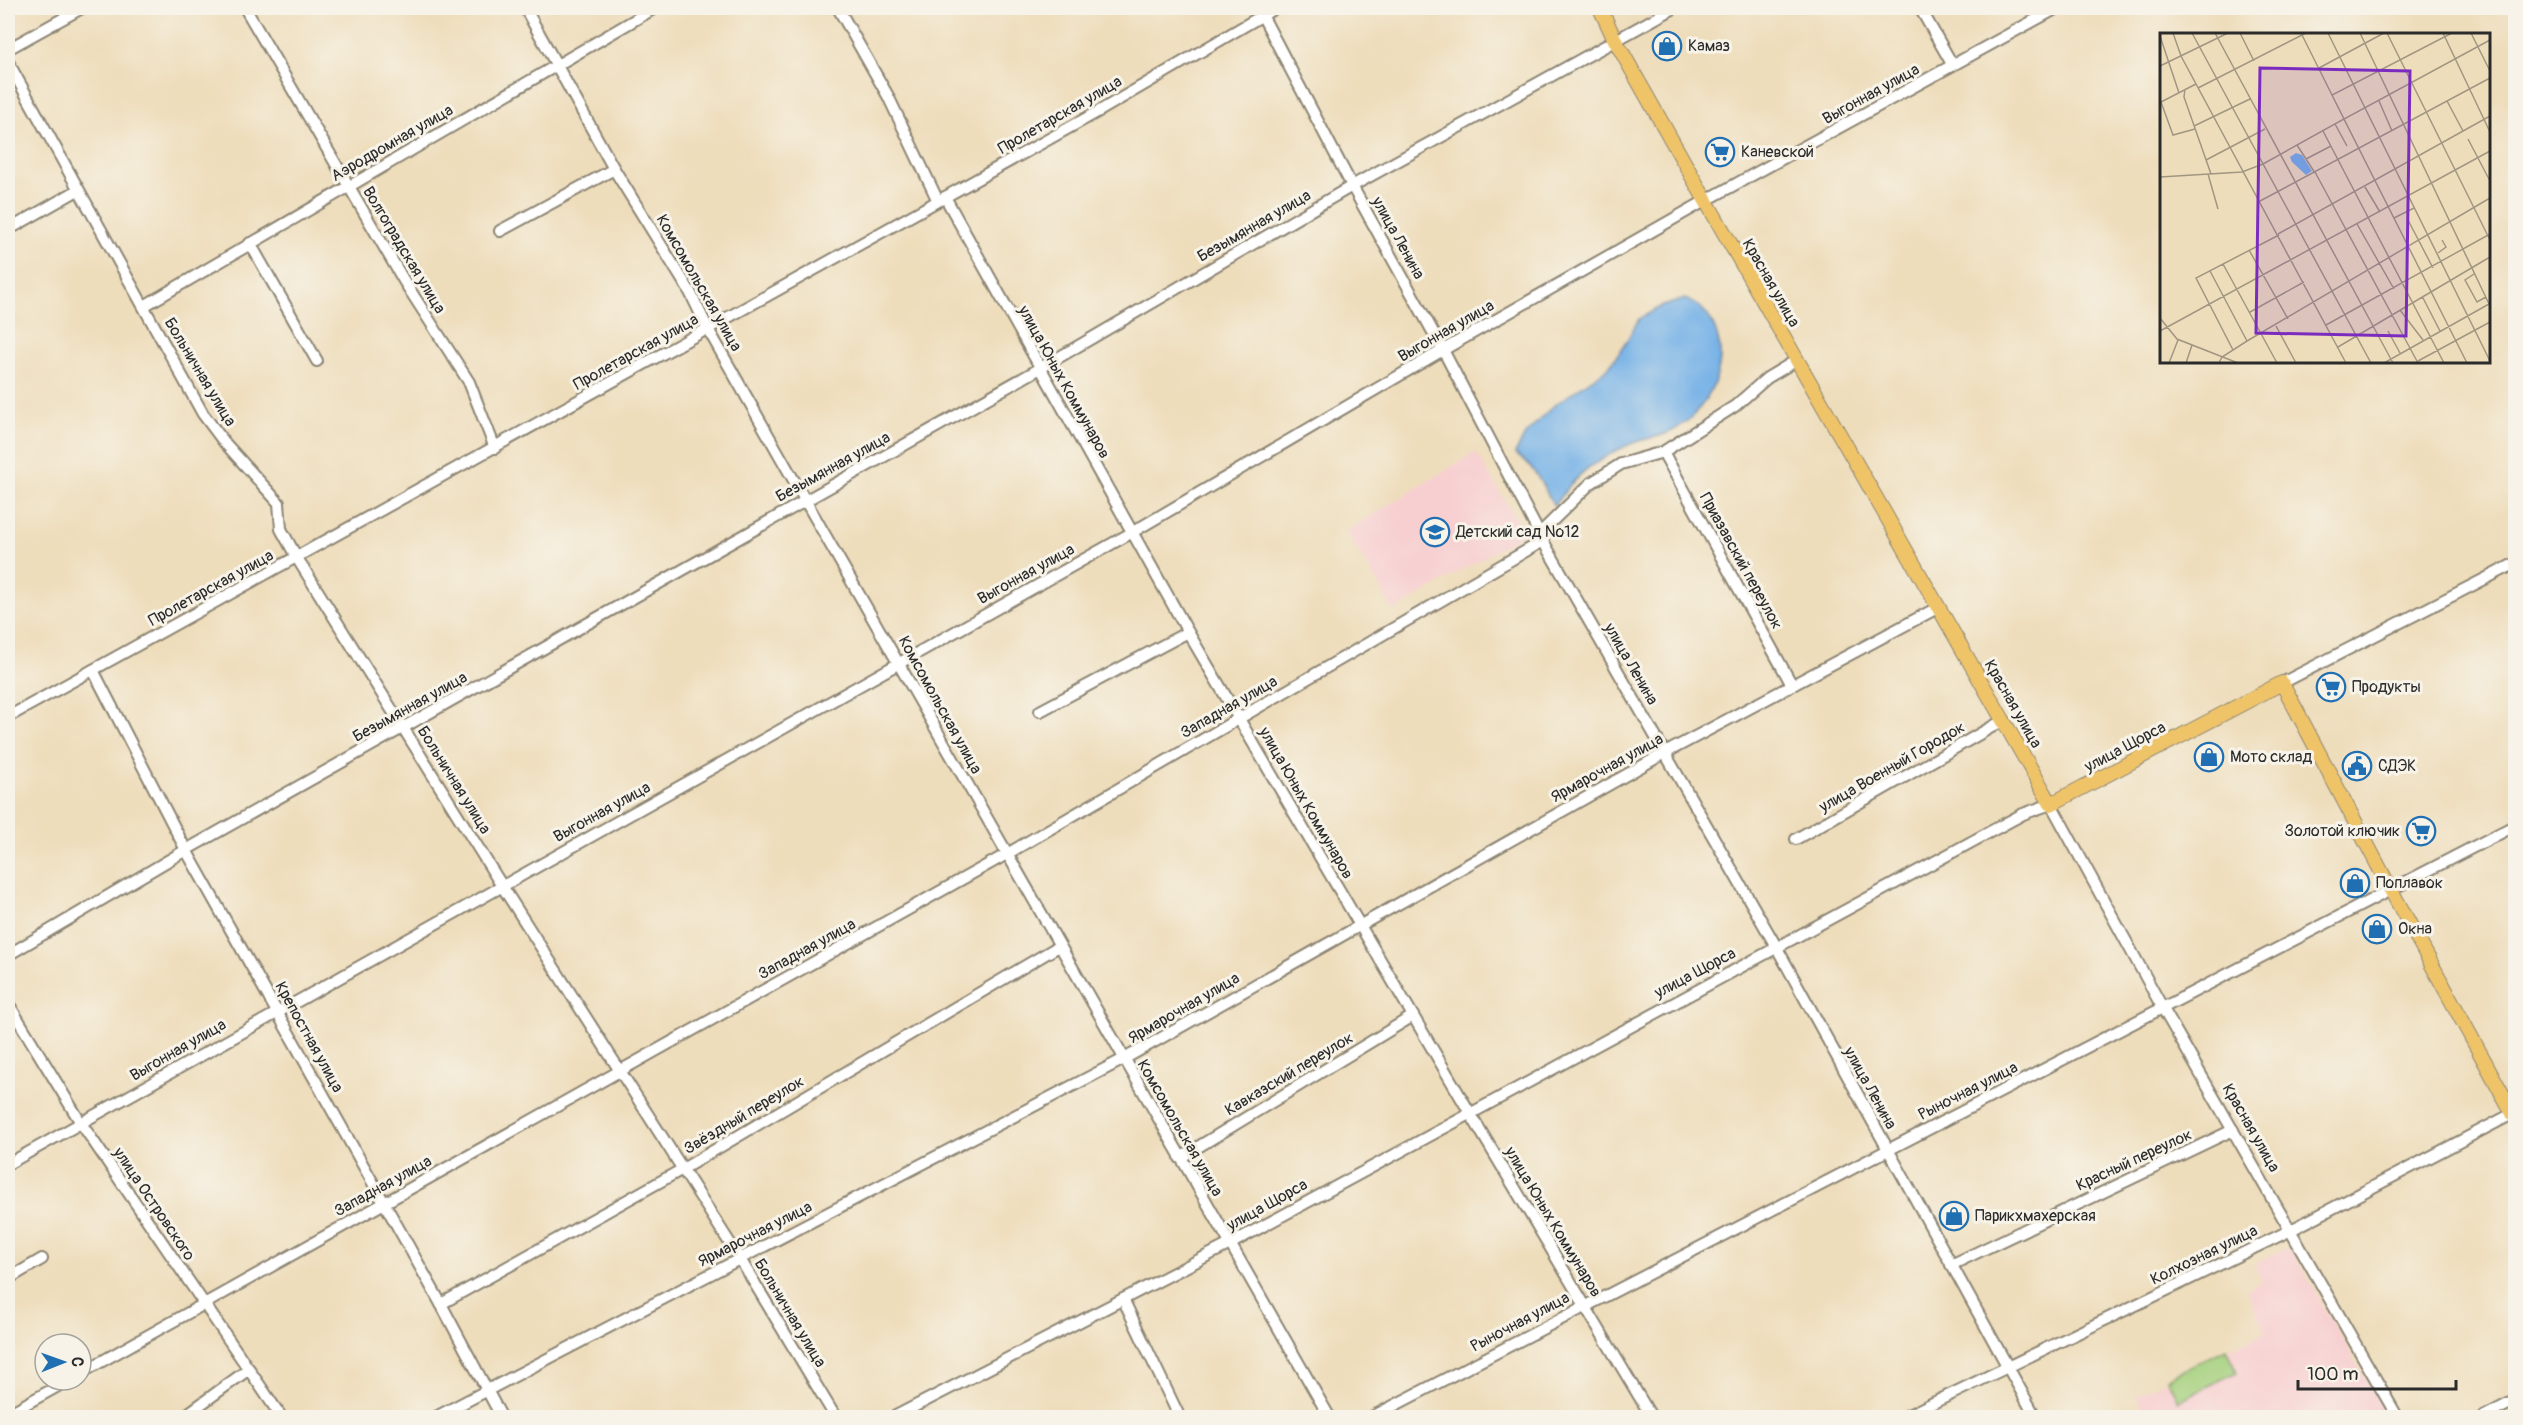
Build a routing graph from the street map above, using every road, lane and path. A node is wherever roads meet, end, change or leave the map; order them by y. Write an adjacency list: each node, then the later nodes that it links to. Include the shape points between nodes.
1 (82, 8): 13 (street)
2 (245, 8): 18 (street, Волгоградская улица)
3 (525, 8): 16 (street, Комсомольская улица)
4 (655, 8): 16 (street, Аэродромная улица)
5 (838, 8): 21 (street, улица Юных Коммунаров)
6 (1275, 8): 11 (street, Пролетарская улица)
7 (1600, 8): 12 (main road, Красная улица)
8 (1674, 8): 12 (street, Безымянная улица)
9 (1920, 8): 15 (street)
10 (2057, 8): 15 (street, Выгонная улица)
11 (1262, 15): 19 (street, улица Ленина); 21 (street, Пролетарская улица)
12 (1615, 40): 19 (street, Безымянная улица); 22 (main road, Красная улица)
13 (8, 49)
14 (8, 62): 20 (street, Больничная улица)
15 (1952, 64): 22 (street, Выгонная улица)
16 (558, 66): 17 (street, Комсомольская улица); 18 (street, Аэродромная улица)
17 (614, 170): 24 (street); 27 (street, Комсомольская улица, via 690,292)
18 (348, 185): 25 (street, Аэродромная улица); 32 (street, Волгоградская улица, via 469,382)
19 (1352, 186): 28 (street, улица Ленина); 31 (street, Безымянная улица)
20 (78, 190): 23 (street); 26 (street, Больничная улица)
21 (942, 199): 27 (street, Пролетарская улица); 31 (street, улица Юных Коммунаров)
22 (1705, 201): 28 (street, Выгонная улица); 29 (main road, Красная улица)
23 (8, 230)
24 (500, 231)
25 (250, 243): 26 (street, Аэродромная улица); 30 (street)
26 (144, 306): 37 (street, Больничная улица, via 203,414 279,503 281,530)
27 (708, 329): 32 (street, Пролетарская улица); 34 (street, Комсомольская улица)
28 (1443, 350): 35 (street, Выгонная улица); 36 (street, улица Ленина)
29 (1797, 360): 33 (street, Западная улица, via 1767,378 1736,406); 39 (main road, Красная улица)
30 (317, 361)
31 (1039, 369): 34 (street, Безымянная улица); 35 (street, улица Юных Коммунаров)
32 (495, 448): 37 (street, Пролетарская улица)
33 (1663, 452): 36 (street, Западная улица, via 1621,464 1591,483); 44 (street, Приазавский переулок)
34 (805, 500): 41 (street, Комсомольская улица); 49 (street, Безымянная улица)
35 (1131, 533): 40 (street, улица Юных Коммунаров); 41 (street, Выгонная улица)
36 (1541, 538): 47 (street, Западная улица); 50 (street, улица Ленина)
37 (297, 558): 42 (street, Пролетарская улица); 49 (street, Больничная улица)
38 (2516, 563): 43 (street, улица Щорса)
39 (1939, 607): 44 (street, Ярмарочная улица); 48 (main road, Красная улица)
40 (1188, 632): 45 (street); 47 (street, улица Юных Коммунаров)
41 (899, 662): 55 (street, Комсомольская улица); 56 (street, Выгонная улица)
42 (93, 670): 46 (street, Пролетарская улица); 54 (street, Крепостная улица)
43 (2282, 683): 51 (main road, улица Щорса); 57 (main road)
44 (1792, 685): 50 (street, Ярмарочная улица)
45 (1040, 711)
46 (8, 717)
47 (1239, 718): 55 (street, Западная улица); 58 (street, улица Юных Коммунаров)
48 (2004, 720): 51 (main road, Красная улица); 53 (street, улица Военный Городок)
49 (403, 728): 54 (street, Безымянная улица); 56 (street, Больничная улица)
50 (1665, 753): 58 (street, Ярмарочная улица); 60 (street, улица Ленина)
51 (2051, 804): 60 (street, улица Щорса, via 2023,814); 63 (street, Красная улица)
52 (2516, 825): 57 (street, Рыночная улица)
53 (1796, 839)
54 (186, 850): 61 (street, Безымянная улица); 64 (street, Крепостная улица)
55 (1007, 854): 59 (street, Комсомольская улица); 67 (street, Западная улица)
56 (502, 886): 64 (street, Выгонная улица); 67 (street, Больничная улица)
57 (2391, 890): 63 (street, Рыночная улица); 69 (main road)
58 (1360, 924): 65 (street, улица Юных Коммунаров); 66 (street, Ярмарочная улица)
59 (1059, 946): 66 (street, Комсомольская улица); 75 (street, Звёздный переулок)
60 (1777, 948): 68 (street, улица Щорса); 72 (street, улица Ленина)
61 (8, 955)
62 (8, 1003): 70 (street, улица Островского)
63 (2162, 1006): 71 (street, Красная улица); 72 (street, Рыночная улица)
64 (278, 1011): 70 (street, Выгонная улица); 76 (street, Крепостная улица)
65 (1413, 1016): 68 (street, улица Юных Коммунаров); 73 (street, Кавказский переулок)
66 (1124, 1059): 73 (street, Комсомольская улица); 80 (street, Ярмарочная улица)
67 (620, 1071): 75 (street, Больничная улица); 76 (street, Западная улица)
68 (1470, 1113): 78 (street, улица Щорса); 86 (street, улица Юных Коммунаров)
69 (2514, 1115): 77 (street, Колхозная улица)
70 (81, 1123): 74 (street, Выгонная улица); 84 (street, улица Островского)
71 (2233, 1130): 77 (street, Красная улица); 81 (street, Красный переулок)
72 (1887, 1150): 81 (street, улица Ленина); 86 (street, Рыночная улица)
73 (1180, 1158): 78 (street, Комсомольская улица)
74 (8, 1164)
75 (681, 1170): 80 (street, Больничная улица); 85 (street, Звёздный переулок)
76 (384, 1202): 84 (street, Западная улица); 85 (street, Крепостная улица)
77 (2290, 1230): 88 (street, Колхозная улица); 106 (street, Красная улица)
78 (1230, 1244): 83 (street, улица Щорса); 101 (street, Комсомольская улица)
79 (42, 1259): 82 (street)
80 (740, 1259): 90 (street, Ярмарочная улица); 98 (street, Больничная улица)
81 (1951, 1265): 88 (street, улица Ленина)
82 (8, 1279)
83 (1123, 1299): 99 (street, улица Щорса); 100 (street)
84 (204, 1304): 87 (street, Западная улица); 89 (street, улица Островского)
85 (441, 1304): 90 (street, Крепостная улица)
86 (1585, 1305): 102 (street, Рыночная улица); 103 (street, улица Юных Коммунаров)
87 (93, 1366)
88 (2007, 1366): 104 (street, Колхозная улица); 105 (street, улица Ленина)
89 (249, 1370): 94 (street); 95 (street, улица Островского)
90 (486, 1390): 96 (street, Ярмарочная улица); 97 (street, Крепостная улица)
91 (47, 1392): 93 (street)
92 (2516, 1400): 107 (street)
93 (8, 1414)
94 (182, 1418)
95 (282, 1418)
96 (434, 1418)
97 (502, 1418)
98 (836, 1418)
99 (892, 1418)
100 (1180, 1418)
101 (1330, 1418)
102 (1370, 1418)
103 (1652, 1418)
104 (1902, 1418)
105 (2036, 1418)
106 (2398, 1418)
107 (2481, 1418)

